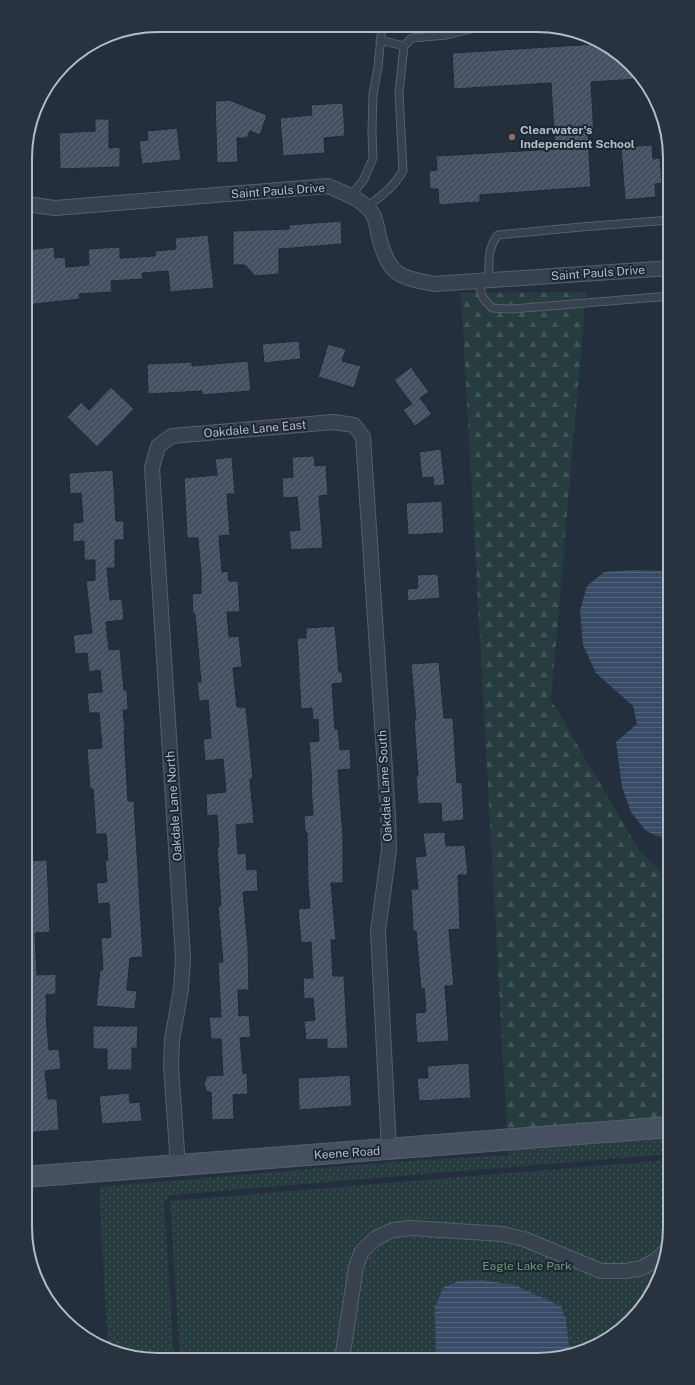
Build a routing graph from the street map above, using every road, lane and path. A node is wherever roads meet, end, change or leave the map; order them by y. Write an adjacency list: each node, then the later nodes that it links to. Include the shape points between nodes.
1 (381, 32): 3 (lane)
2 (459, 32): 4 (lane, via 412,38)
3 (380, 40): 4 (lane); 5 (lane, via 373,94 373,158 364,179)
4 (404, 46): 7 (lane, via 399,93 403,171 386,193)
5 (351, 196): 6 (street, Saint Pauls Drive, via 328,186 55,208); 7 (street, Saint Pauls Drive)
6 (32, 205)
7 (367, 207): 10 (street, Saint Pauls Drive, via 376,220 384,256 393,270 408,279 434,284)
8 (663, 221): 10 (lane, via 498,235 493,242)
9 (663, 268): 10 (street, Saint Pauls Drive)
10 (484, 281): 11 (lane, via 483,298 492,308 512,309)
11 (663, 297)
12 (354, 425): 13 (street, Oakdale Lane East, via 333,422 172,436); 15 (street, Oakdale Lane South, via 363,438 388,815 389,850 378,931)
13 (158, 446): 16 (street, Oakdale Lane North, via 152,468 184,958 171,1066)
14 (663, 1129): 15 (main road, Keene Road)
15 (390, 1149): 16 (main road, Keene Road)
16 (178, 1166): 17 (main road, Keene Road)
17 (32, 1176)
18 (659, 1257): 19 (street, via 642,1268 601,1271 524,1239 502,1234 411,1228 393,1230 376,1238 362,1251 356,1267)
19 (343, 1353)

